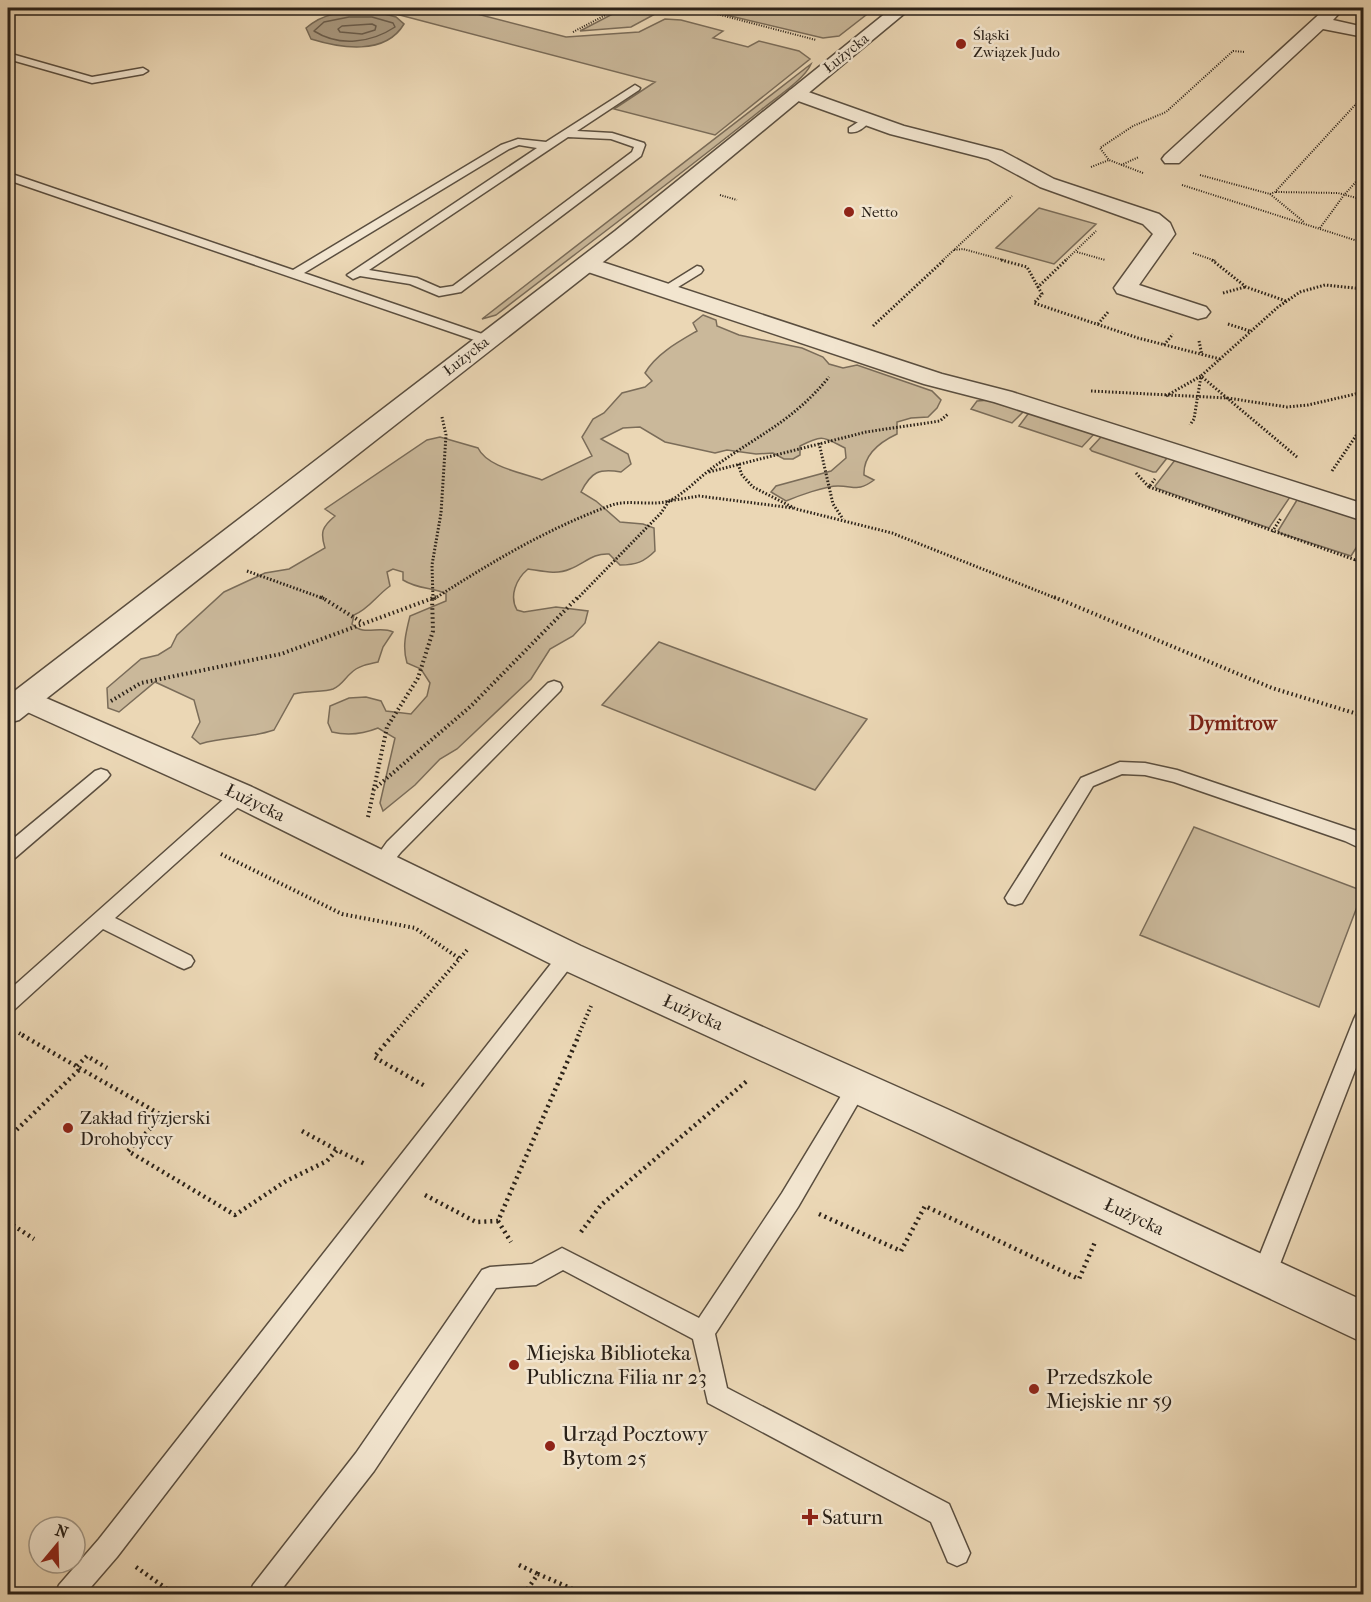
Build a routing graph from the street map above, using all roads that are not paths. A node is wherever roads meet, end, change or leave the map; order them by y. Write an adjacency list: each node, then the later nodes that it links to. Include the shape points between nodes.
1 (902, 8): 8 (street, Łużycka, via 837,54)
2 (1336, 8): 3 (street)
3 (1319, 23): 4 (street); 11 (street)
4 (1364, 32)
5 (8, 56): 6 (lane, via 92,80)
6 (143, 71)
7 (635, 88): 9 (lane)
8 (796, 94): 13 (street, Łużycka); 19 (street, via 859,125 897,130 995,155 1041,180 1151,219 1164,234 1125,288)
9 (566, 134): 10 (lane); 15 (lane, via 612,136 640,145 637,154 457,289 439,291 413,281)
10 (548, 146): 15 (lane); 16 (lane, via 525,142 505,147)
11 (1172, 159)
12 (8, 176): 16 (lane)
13 (587, 264): 18 (street); 20 (street, Łużycka)
14 (697, 270): 18 (lane)
15 (357, 272): 17 (lane)
16 (294, 274): 17 (lane)
17 (334, 288): 20 (lane)
18 (666, 289): 21 (street, via 933,378 1319,489)
19 (1198, 312)
20 (486, 340): 23 (street, Łużycka)
21 (1364, 513)
22 (554, 687): 28 (lane)
23 (16, 706): 25 (street, Łużycka)
24 (101, 775): 27 (lane)
25 (240, 795): 28 (street, Łużycka); 30 (lane)
26 (1364, 843): 29 (lane, via 1177,776 1120,768 1087,782)
27 (8, 853)
28 (381, 863): 31 (street, Łużycka)
29 (1016, 898)
30 (101, 920): 32 (lane); 33 (lane)
31 (568, 956): 35 (street, Łużycka); 40 (lane, via 108,1548)
32 (184, 961)
33 (8, 1003)
34 (1364, 1019): 36 (lane)
35 (857, 1087): 36 (street, Łużycka); 38 (lane, via 790,1200)
36 (1263, 1277): 37 (street, Łużycka)
37 (1364, 1323)
38 (703, 1332): 39 (lane, via 717,1395 940,1513); 41 (lane, via 562,1258 536,1274 490,1278 365,1462)
39 (957, 1553)
40 (68, 1594)
41 (262, 1594)

